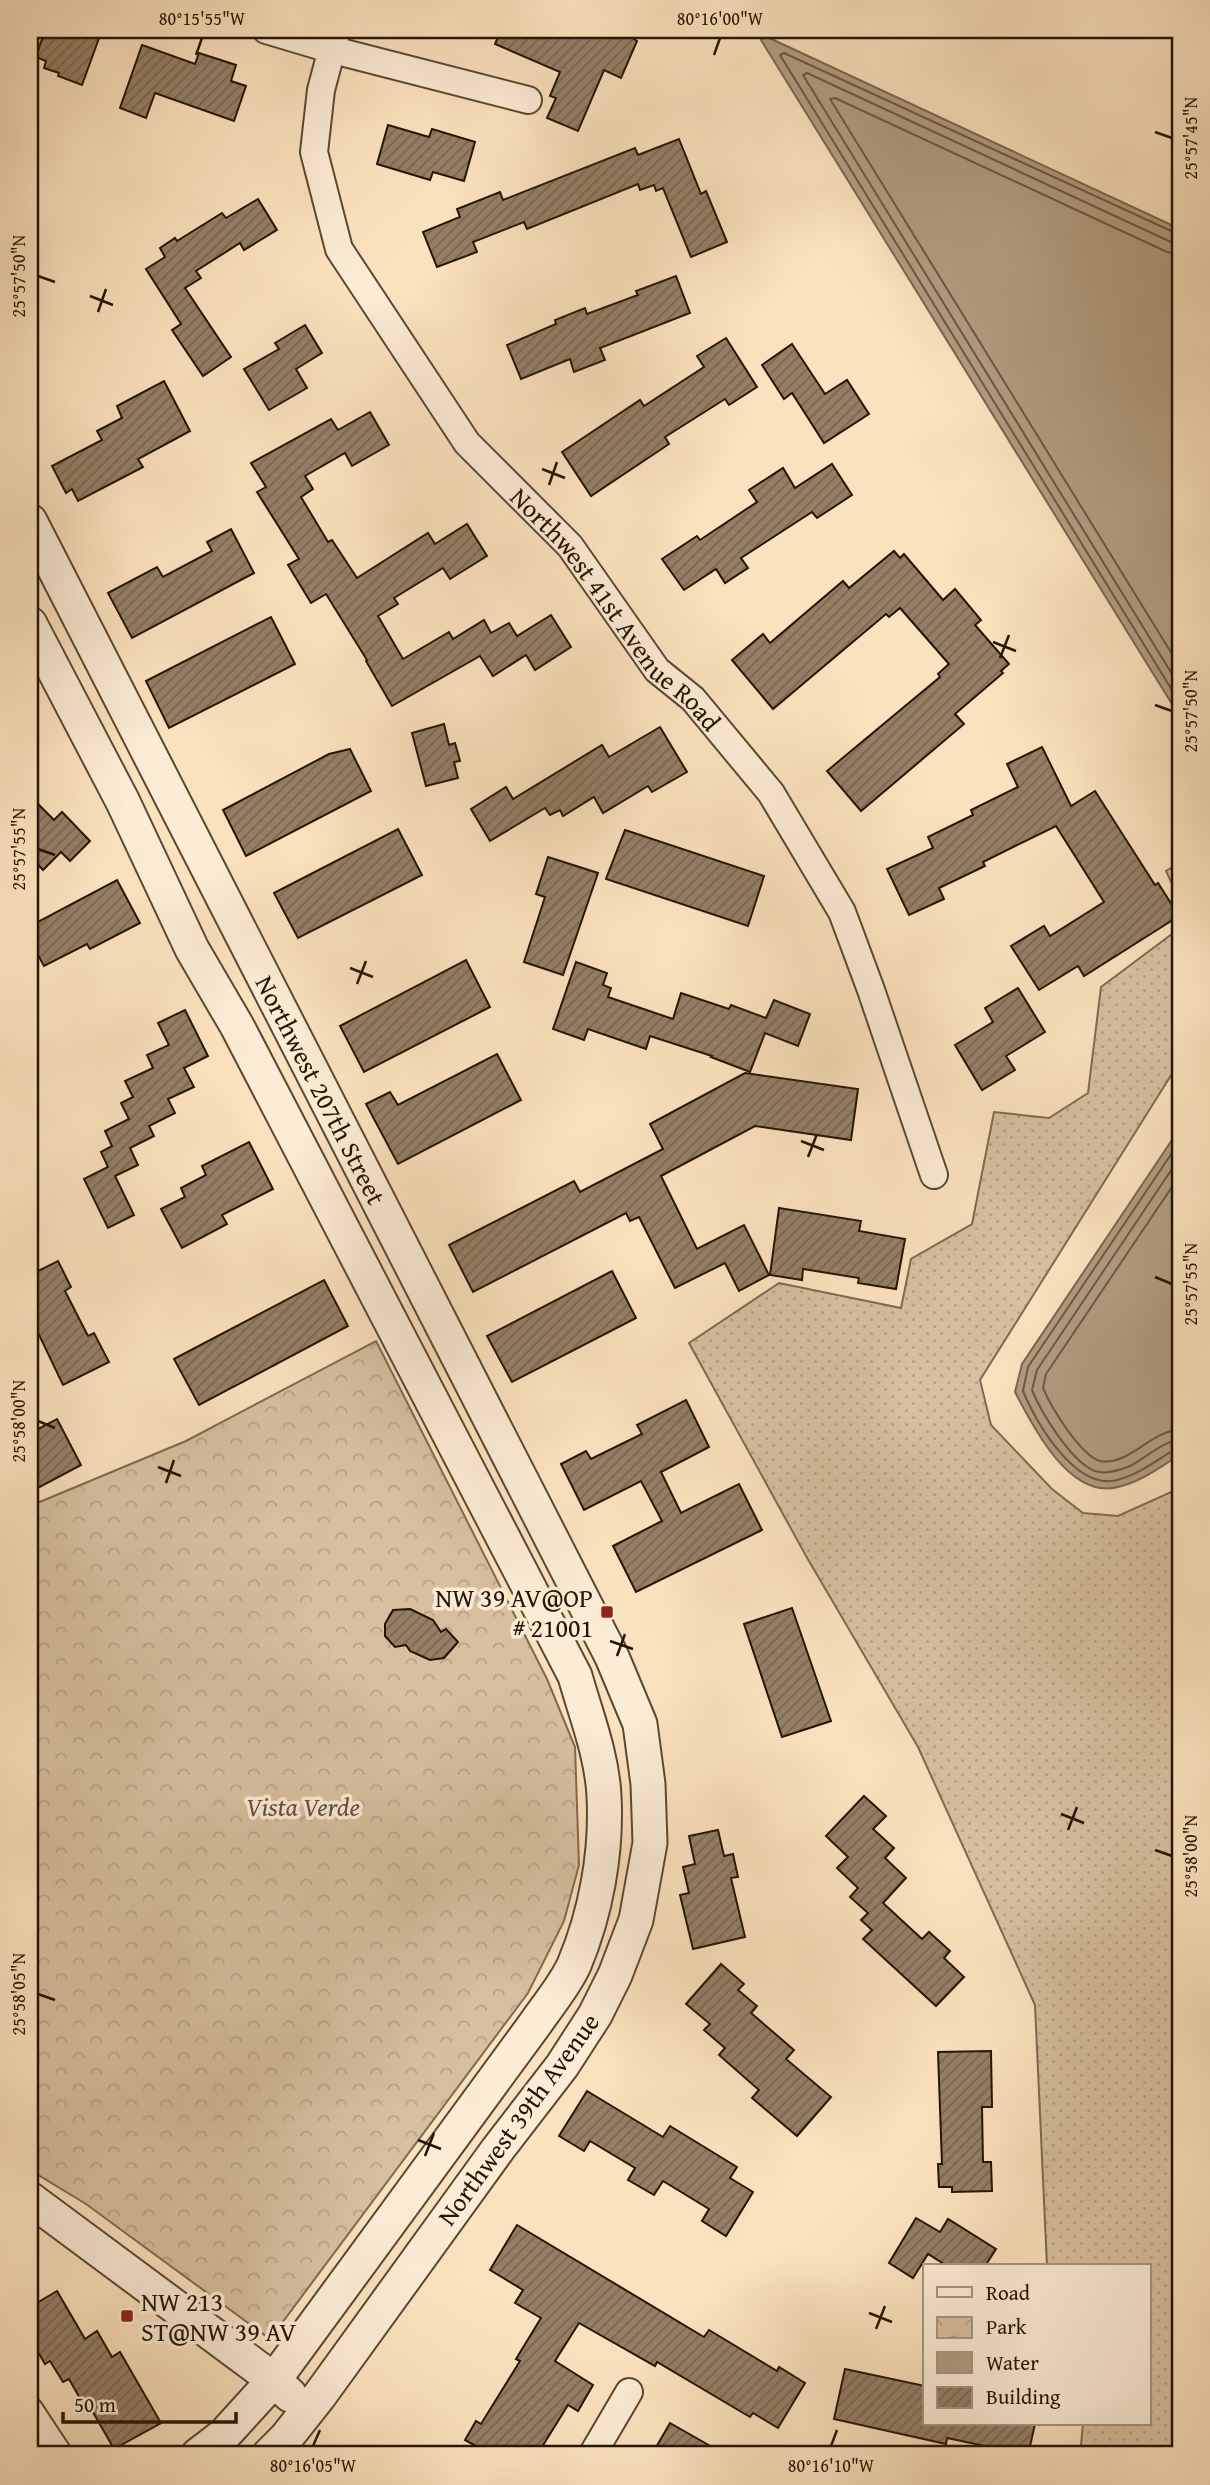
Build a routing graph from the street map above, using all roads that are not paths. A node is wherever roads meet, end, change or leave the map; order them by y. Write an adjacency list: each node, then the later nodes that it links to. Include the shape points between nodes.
1 (266, 30): 2 (street)
2 (335, 40): 3 (street); 6 (street, Northwest 41st Avenue Road, via 321,90 314,152 339,249 467,443 570,546 657,670 693,699 771,793 842,912)
3 (528, 100)
4 (30, 521): 7 (street, Northwest 207th Street)
5 (30, 624): 8 (street, Northwest 207th Street, via 123,802 192,949 243,1038)
6 (934, 1175)
7 (612, 1657): 13 (street, Northwest 39th Avenue, via 640,1724 650,1843 636,1920 615,1975 562,2066)
8 (575, 1676): 10 (street, Northwest 39th Avenue, via 596,1746 604,1795 594,1904 573,1967)
9 (30, 2199): 10 (street)
10 (274, 2380): 13 (street); 15 (street, Northwest 39th Avenue, via 224,2435)
11 (629, 2392): 17 (street)
12 (30, 2411): 14 (street)
13 (306, 2412): 16 (street, Northwest 39th Avenue)
14 (59, 2455)
15 (198, 2455)
16 (269, 2455)
17 (592, 2455)

